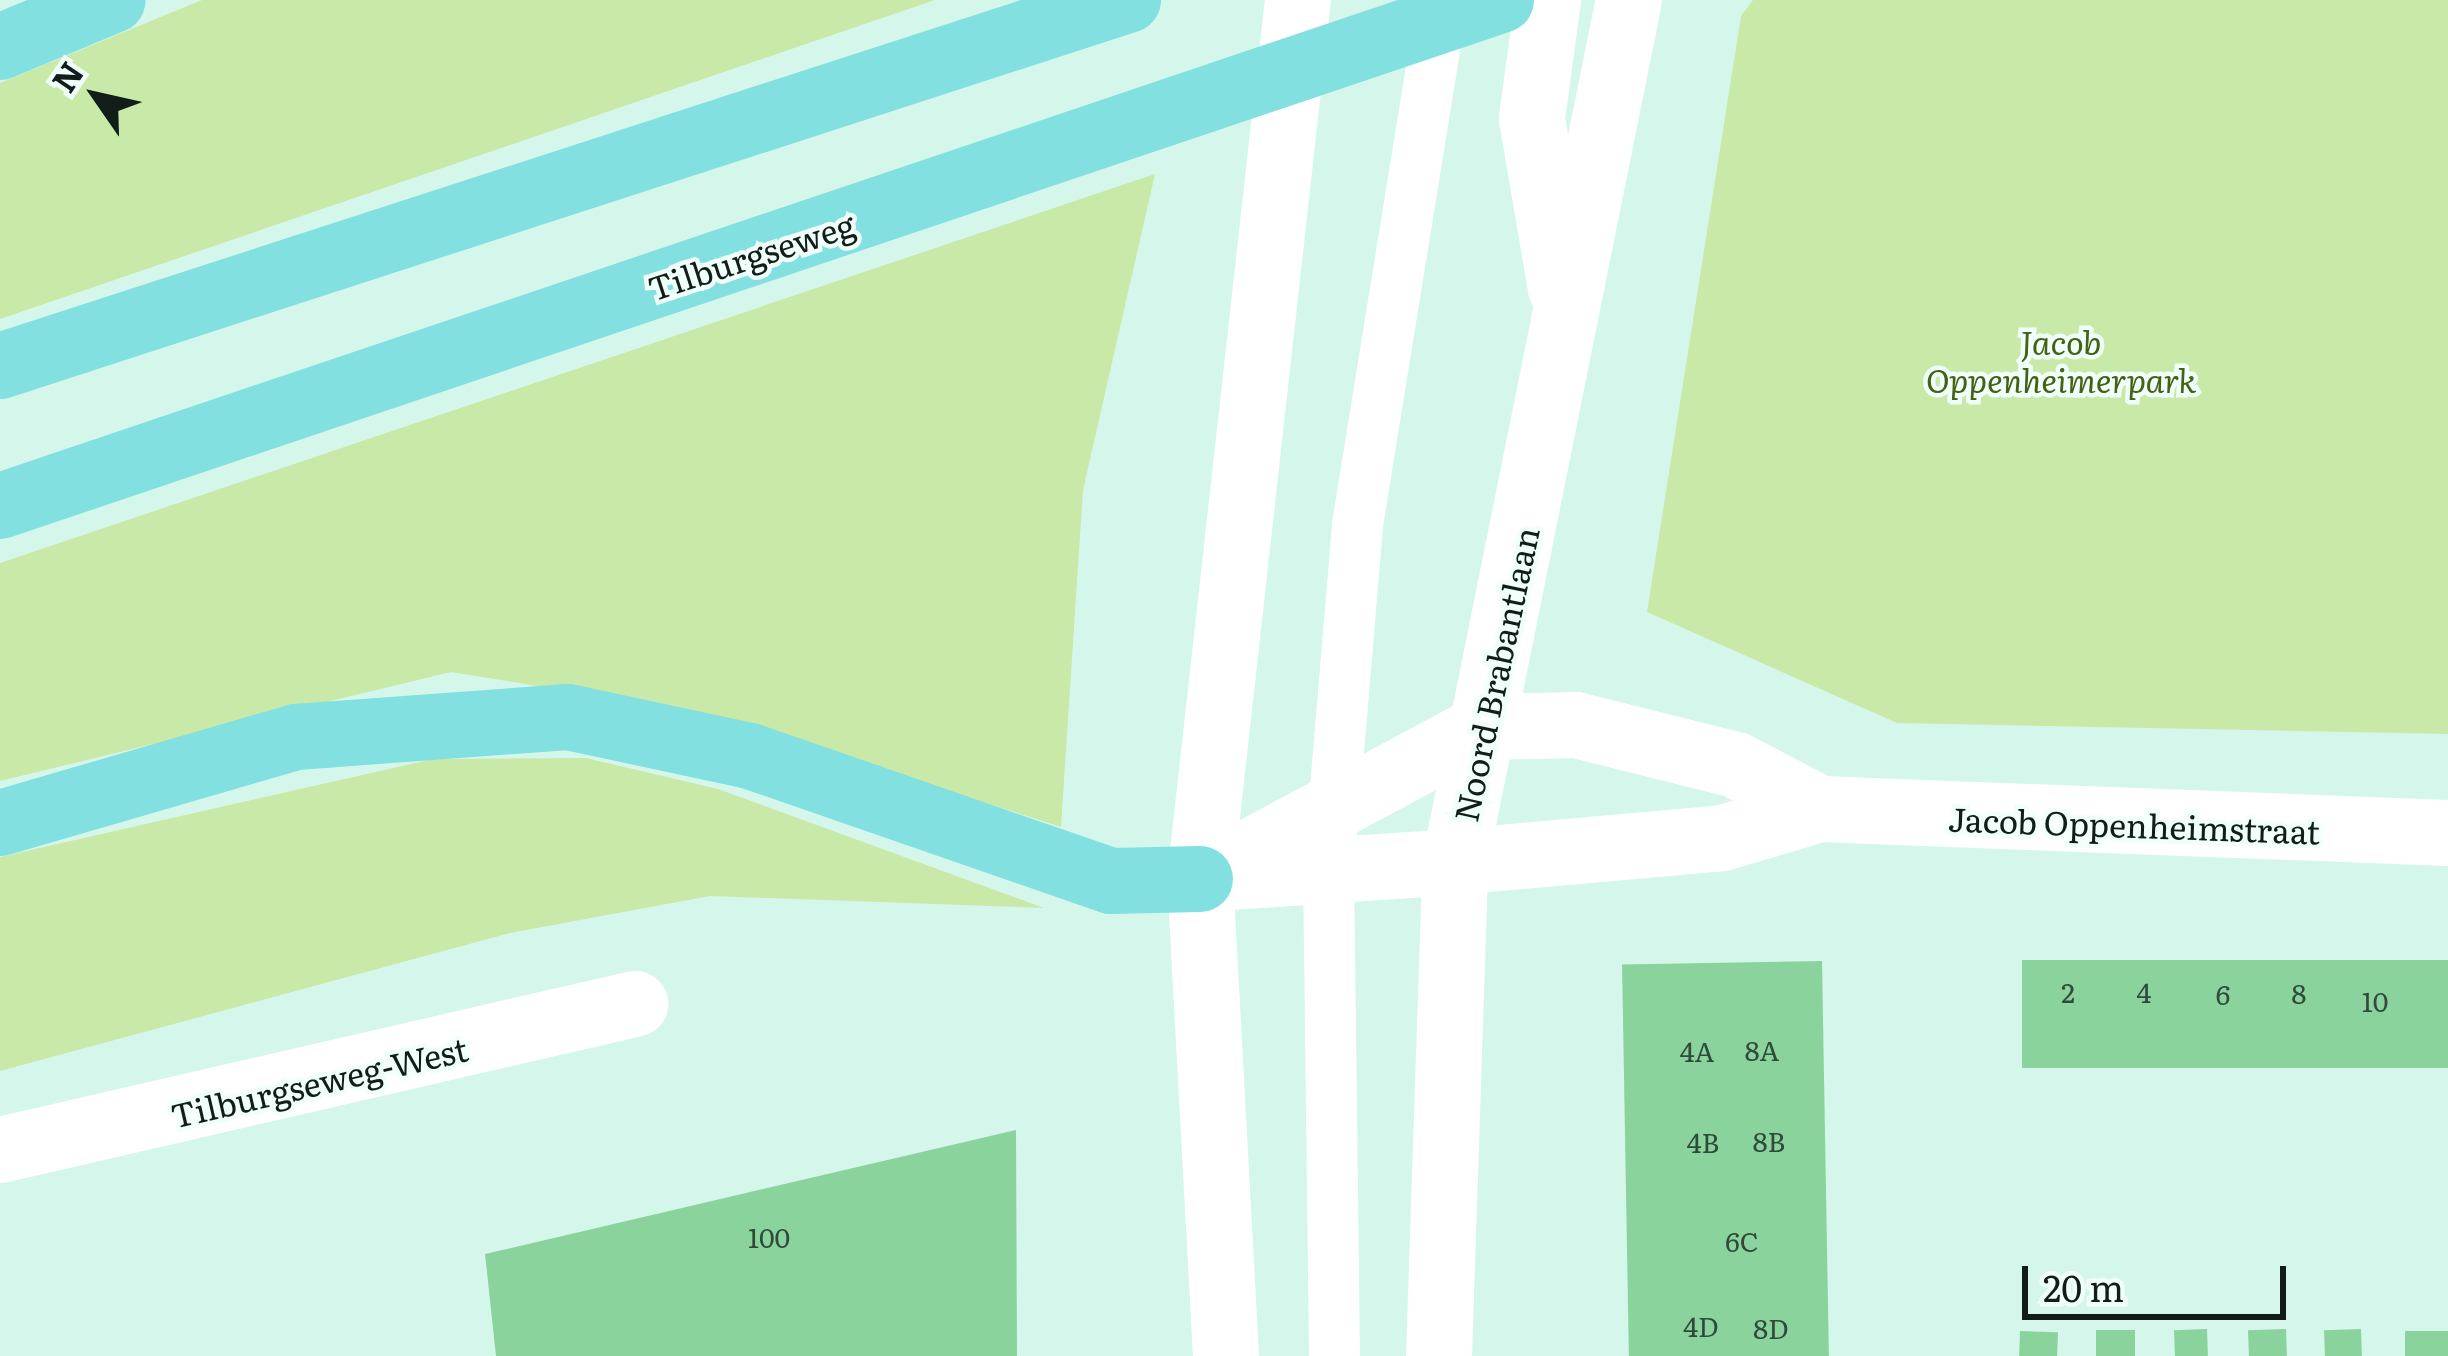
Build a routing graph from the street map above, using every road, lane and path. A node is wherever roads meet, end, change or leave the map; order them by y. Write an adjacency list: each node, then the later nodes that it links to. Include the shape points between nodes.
1 (113, 0): 8 (highway)
2 (1127, 0): 10 (highway)
3 (1298, 0): 18 (main road, via 1262,243)
4 (1442, 0): 16 (lane, via 1358,524)
5 (1501, 0): 11 (highway, Tilburgseweg)
6 (1548, 0): 9 (main road, via 1532,118)
7 (1629, 0): 9 (main road, Noord Brabantlaan)
8 (0, 47)
9 (1569, 334): 12 (main road, Noord Brabantlaan)
10 (0, 366)
11 (0, 506)
12 (1483, 727): 13 (main road, Jacob Oppenheimstraat, via 1576,725 1736,765); 16 (main road); 17 (main road, Noord Brabantlaan)
13 (1820, 809): 15 (main road, Jacob Oppenheimstraat); 17 (main road, Jacob Oppenheimstraat, via 1723,838)
14 (0, 823): 18 (highway, via 296,736 568,716 750,756 1112,881)
15 (2448, 833)
16 (1331, 840): 17 (main road, Jacob Oppenheimstraat); 18 (main road, Jacob Oppenheimstraat); 22 (lane)
17 (1455, 862): 23 (main road, Noord Brabantlaan)
18 (1200, 879): 21 (main road)
19 (635, 1004): 20 (main road, Tilburgseweg-West)
20 (0, 1150)
21 (1226, 1356)
22 (1334, 1356)
23 (1439, 1356)

